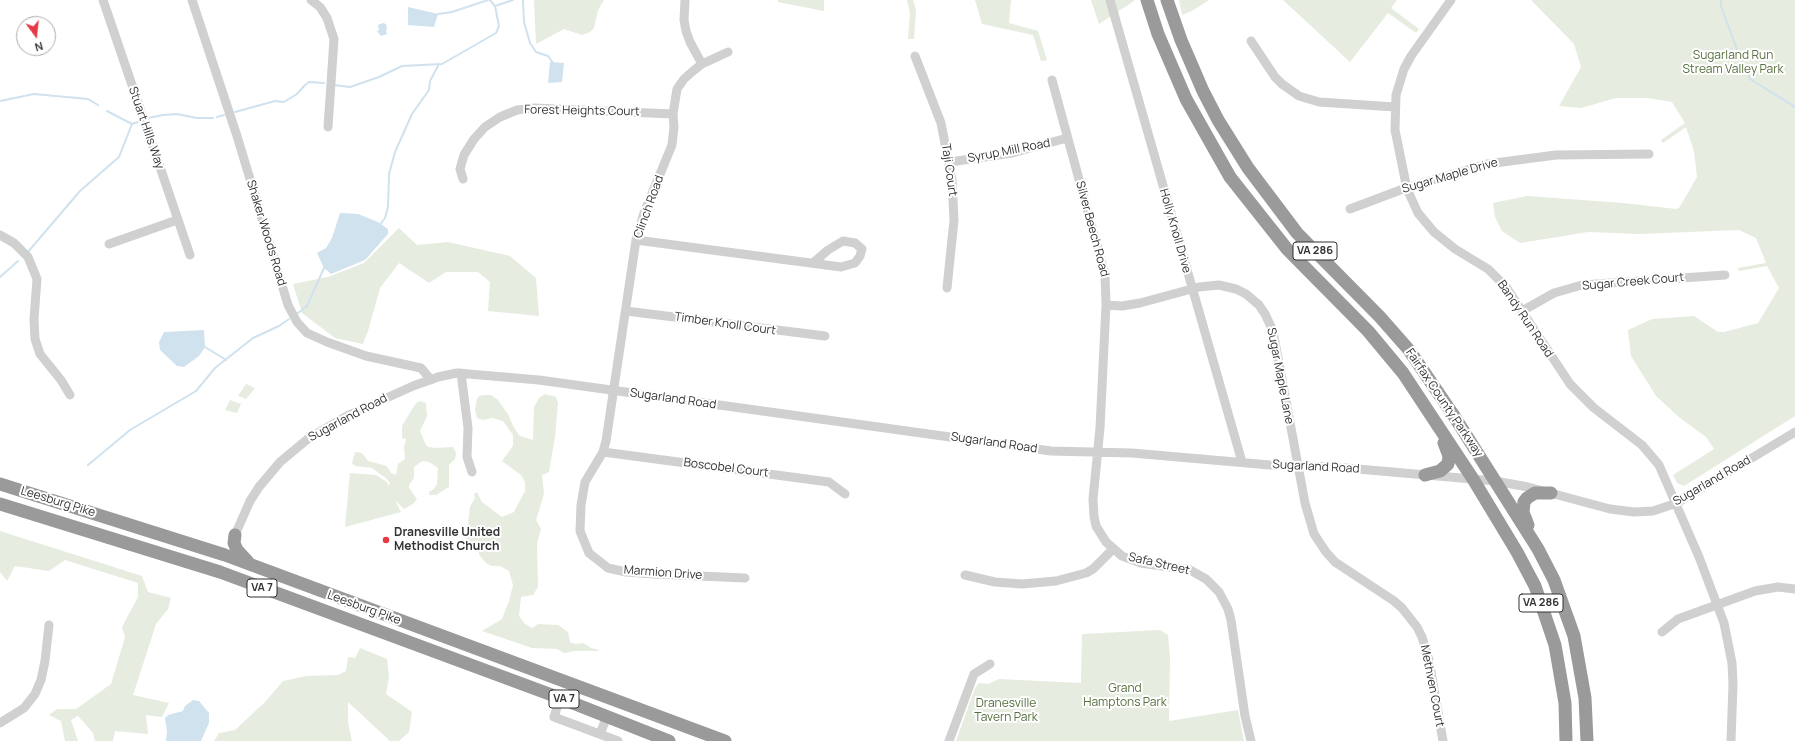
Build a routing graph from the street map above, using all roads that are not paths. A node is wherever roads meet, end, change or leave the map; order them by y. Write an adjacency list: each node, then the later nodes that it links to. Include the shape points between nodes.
1 (103, 0): 23 (street, Stuart Hills Way)
2 (192, 0): 37 (street, Shaker Woods Road, via 237,136 288,305 297,322 307,332 366,356 421,368)
3 (312, 0): 16 (street, via 327,18 334,39)
4 (685, 0): 12 (street, via 686,31)
5 (1110, 0): 31 (street, Holly Knoll Drive)
6 (1147, 0): 40 (highway, Fairfax County Parkway / VA 286, via 1158,34 1186,99 1230,177 1287,249 1388,354 1415,388)
7 (1167, 0): 49 (highway, Fairfax County Parkway / VA 286, via 1203,91 1248,168 1297,233 1409,350 1436,387)
8 (1451, 0): 14 (street, Bandy Run Road, via 1404,69)
9 (1251, 41): 14 (street, via 1275,77 1299,96 1319,102)
10 (728, 52): 12 (street, Clinch Road)
11 (915, 56): 19 (street, Taji Court, via 941,123)
12 (702, 64): 15 (street, Clinch Road, via 680,84 675,96)
13 (1052, 80): 17 (street, Silver Beech Road)
14 (1394, 107): 21 (street, Bandy Run Road, via 1395,130)
15 (673, 114): 20 (street, Forest Heights Court, via 534,108 517,110 485,127 474,139 464,155 460,169); 25 (street, Clinch Road, via 672,145 644,213)
16 (328, 127)
17 (1067, 138): 19 (street, Syrup Mill Road, via 1012,153); 32 (street, Silver Beech Road, via 1102,261)
18 (1649, 154): 21 (street, Sugar Maple Drive, via 1556,155 1509,160 1463,170)
19 (950, 162): 30 (street, Taji Court, via 954,220)
20 (463, 179)
21 (1407, 189): 22 (street, Sugar Maple Drive); 34 (street, Bandy Run Road, via 1418,213 1434,232 1455,249 1488,269 1506,287)
22 (1350, 209)
23 (177, 220): 26 (street); 27 (street, Stuart Hills Way)
24 (0, 235): 39 (street, via 14,243 28,257 36,279 35,339 40,354)
25 (636, 240): 28 (street); 33 (street, Clinch Road)
26 (109, 244)
27 (190, 255)
28 (813, 263): 28 (street, via 841,267 854,263 862,249 843,241)
29 (1725, 275): 34 (street, Sugar Creek Court, via 1582,285 1554,293)
30 (947, 288)
31 (1192, 289): 32 (street, Sugar Maple Lane, via 1140,303); 44 (street, Holly Knoll Drive); 45 (street, Sugar Maple Lane, via 1219,284 1236,289 1252,298 1265,314 1273,331)
32 (1106, 305): 43 (street, Silver Beech Road)
33 (626, 311): 35 (street, Timber Knoll Court); 38 (street, Clinch Road)
34 (1522, 311): 54 (street, Bandy Run Road, via 1570,384 1594,408 1652,455)
35 (825, 336)
36 (462, 373): 37 (street, Sugarland Road); 38 (street, Sugarland Road, via 539,380); 46 (street, via 468,428 467,457)
37 (431, 380): 57 (street, Sugarland Road, via 338,421 293,450 254,494)
38 (615, 391): 42 (street, Marmion Drive); 43 (street, Sugarland Road, via 1029,449)
39 (70, 395)
40 (1432, 416): 47 (highway, via 1449,460 1445,469); 48 (highway, Fairfax County Parkway / VA 286)
41 (1795, 432): 54 (street, Sugarland Road)
42 (603, 452): 53 (street, Boscobel Court, via 829,482); 63 (street, Marmion Drive, via 585,482 581,505 580,531 589,554 608,568 626,572)
43 (1097, 454): 44 (street, Sugarland Road); 59 (street, Safa Street, via 1092,499 1094,516 1101,534)
44 (1242, 462): 45 (street, Sugarland Road)
45 (1298, 466): 47 (street, Sugarland Road); 79 (street, Methven Court, via 1310,522 1323,548 1344,569 1394,601 1417,627 1429,660)
46 (472, 472)
47 (1425, 475): 48 (street, Sugarland Road)
48 (1473, 479): 49 (street, Sugarland Road); 80 (highway, Fairfax County Parkway / VA 286, via 1517,552 1535,586 1545,614 1563,684)
49 (1495, 481): 51 (street, Sugarland Road); 60 (highway, Fairfax County Parkway / VA 286)
50 (0, 484): 56 (highway, Leesburg Pike / VA 7)
51 (1551, 493): 54 (street, Sugarland Road, via 1610,509 1634,512 1653,511); 60 (highway, via 1535,494 1524,502 1525,519)
52 (0, 494): 56 (highway, via 68,515)
53 (845, 494)
54 (1677, 503): 65 (street, Bandy Run Road)
55 (0, 504): 69 (highway, Leesburg Pike / VA 7, via 220,572)
56 (149, 531): 58 (highway, Leesburg Pike / VA 7)
57 (235, 535): 58 (highway, via 221,547); 61 (highway, via 234,543 237,550)
58 (207, 549): 61 (highway, Leesburg Pike / VA 7)
59 (1113, 549): 62 (street, via 1086,573 1056,581 1022,584 995,582); 78 (street, Safa Street, via 1122,556 1141,563 1190,570 1206,579 1220,592 1231,620)
60 (1538, 549): 81 (highway, Fairfax County Parkway / VA 286, via 1554,580 1574,636 1585,698)
61 (252, 565): 73 (highway, Leesburg Pike / VA 7)
62 (965, 575)
63 (745, 578)
64 (1795, 589): 65 (street, via 1768,588)
65 (1718, 603): 67 (street, via 1678,619); 83 (street, Bandy Run Road, via 1732,663)
66 (49, 625): 71 (street, via 42,680 35,694 24,708)
67 (1662, 632)
68 (990, 664): 77 (street, via 974,674)
69 (560, 698): 70 (highway, Leesburg Pike / VA 7); 72 (street, via 554,717)
70 (607, 716): 72 (street); 75 (highway, Leesburg Pike / VA 7)
71 (0, 723)
72 (600, 734): 74 (street)
73 (701, 737): 76 (highway, Leesburg Pike / VA 7)
74 (618, 741)
75 (669, 741)
76 (725, 741)
77 (949, 741)
78 (1251, 741)
79 (1443, 741)
80 (1566, 741)
81 (1587, 741)
82 (1725, 741): 83 (street)
83 (1732, 741)

